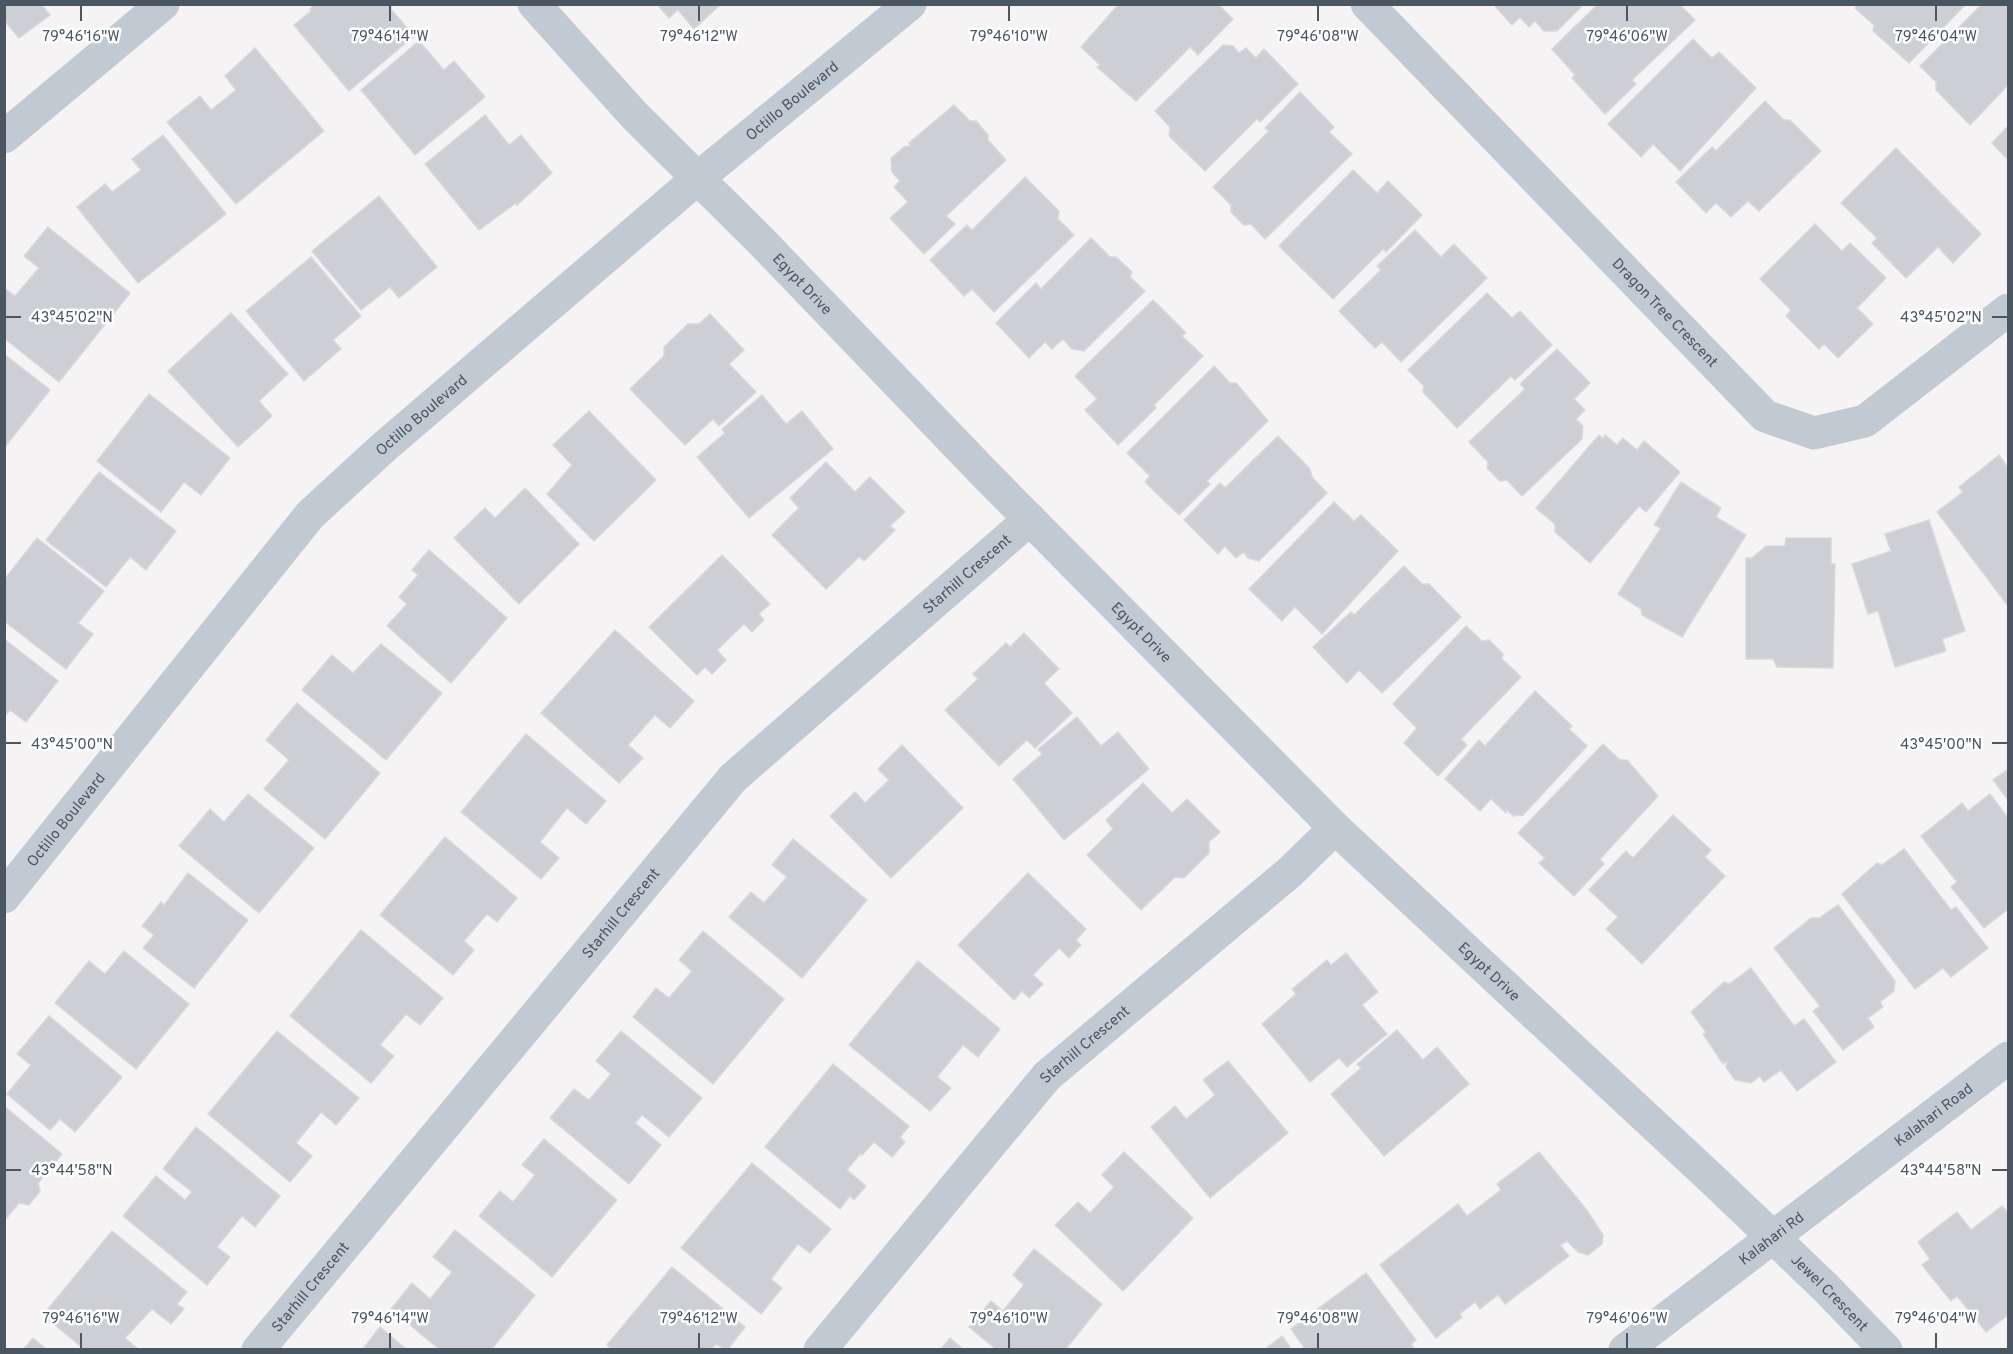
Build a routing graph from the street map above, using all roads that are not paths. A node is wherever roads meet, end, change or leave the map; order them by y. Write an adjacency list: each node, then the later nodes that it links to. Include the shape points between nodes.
1 (163, 4): 5 (street)
2 (534, 4): 6 (street, Egypt Drive, via 634,115)
3 (910, 4): 6 (street, Octillo Boulevard)
4 (1367, 4): 7 (street, Dragon Tree Crescent, via 1765,416 1814,433 1865,421)
5 (4, 137)
6 (698, 178): 8 (street, Egypt Drive); 10 (street, Octillo Boulevard, via 310,514)
7 (2008, 310)
8 (1030, 519): 9 (street, Egypt Drive); 14 (street, Starhill Crescent, via 733,778)
9 (1335, 828): 13 (street, Egypt Drive); 15 (street, Starhill Crescent, via 1290,872 1047,1076)
10 (4, 897)
11 (2008, 1058): 12 (street, Kalahari Road)
12 (1830, 1192): 13 (street, Kalahari Rd)
13 (1772, 1236): 16 (street, Kalahari Rd); 17 (street, Jewel Crescent)
14 (258, 1350)
15 (820, 1350)
16 (1625, 1350)
17 (1886, 1350)

